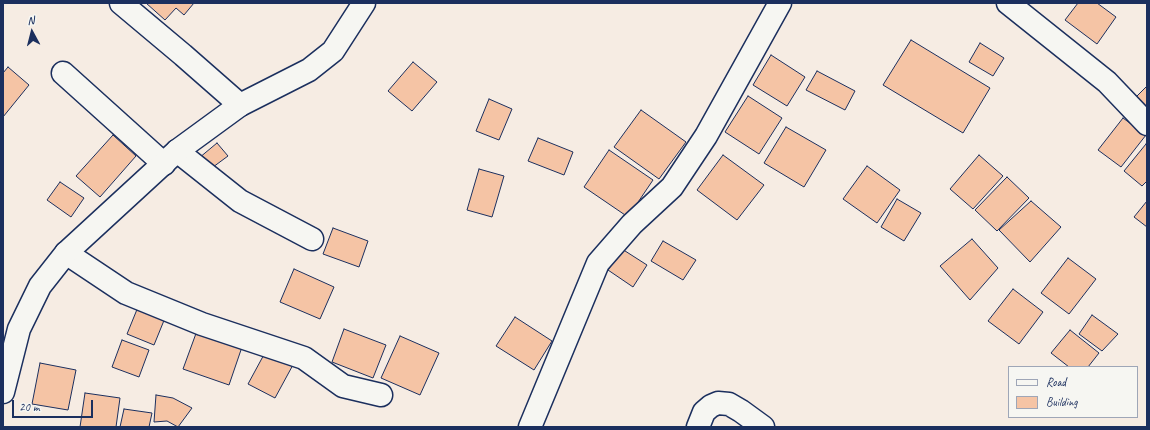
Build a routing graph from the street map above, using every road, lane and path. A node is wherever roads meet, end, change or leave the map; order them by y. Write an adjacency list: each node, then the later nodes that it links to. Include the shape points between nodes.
1 (121, 3): 6 (street)
2 (364, 3): 6 (street, via 333,51 308,70)
3 (780, 3): 13 (street, via 706,136 672,187 632,224 598,263)
4 (1008, 3): 7 (street, via 1107,82)
5 (63, 73): 8 (street)
6 (240, 105): 8 (street)
7 (1147, 124)
8 (170, 157): 9 (street, via 240,201); 10 (street)
9 (312, 239)
10 (66, 253): 11 (street, via 40,286 20,329); 12 (street, via 126,293 202,324 304,358 343,386)
11 (3, 392)
12 (382, 395)
13 (530, 427)
14 (698, 427): 15 (street, via 704,412 718,403 729,404)
15 (763, 427)

